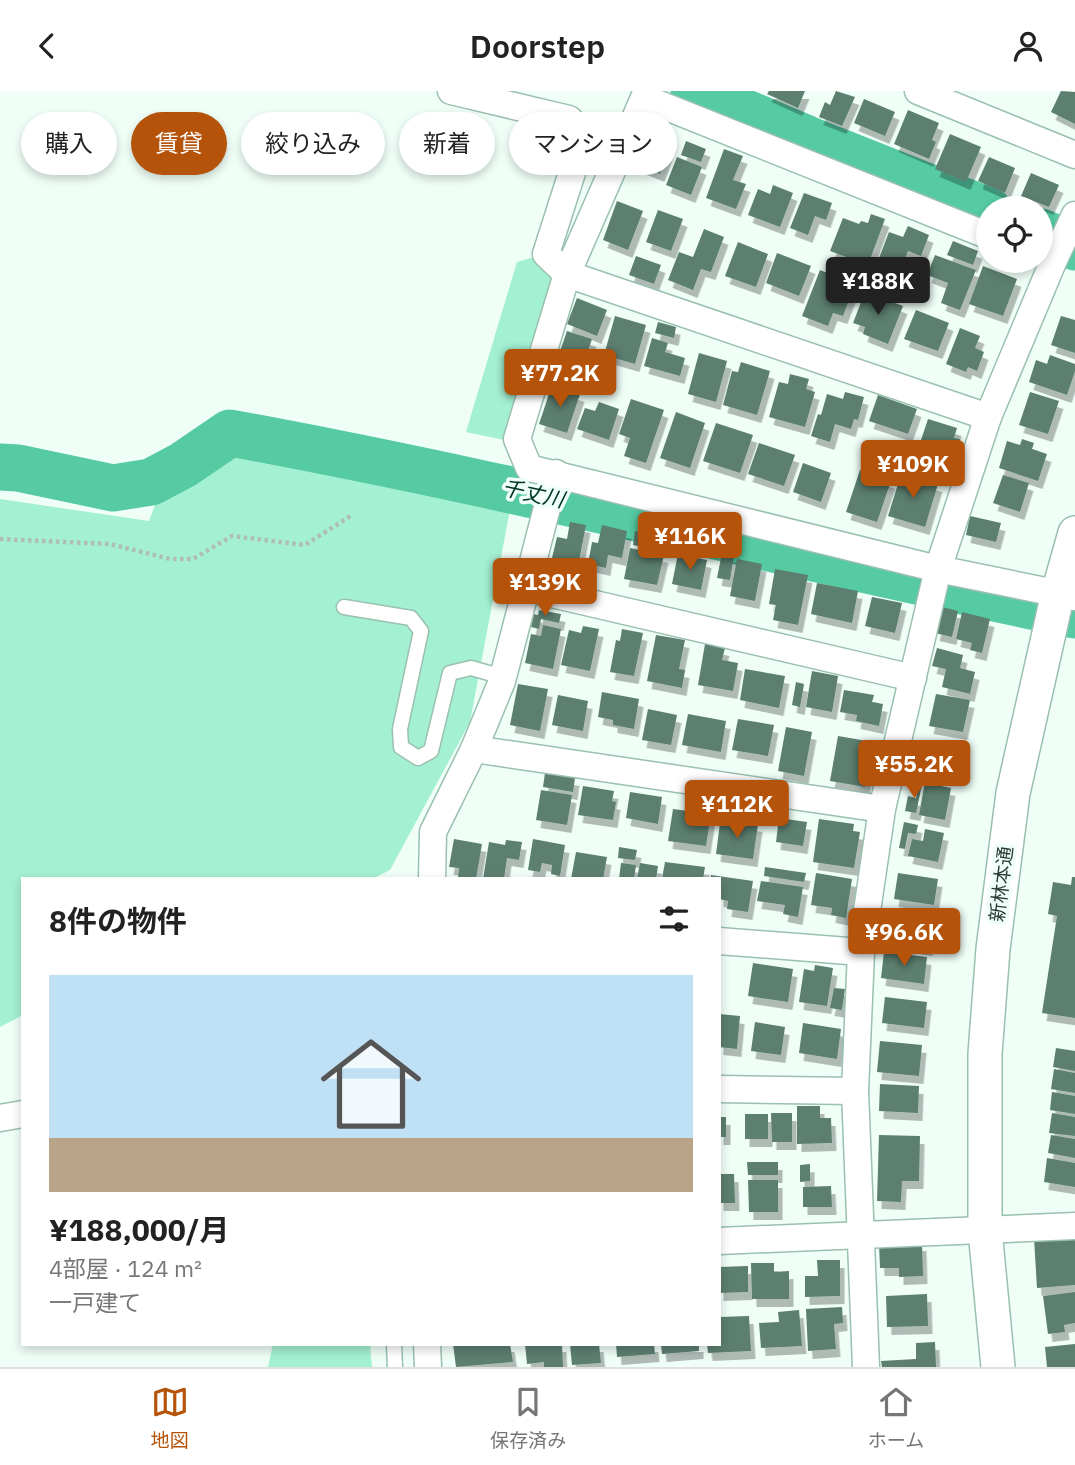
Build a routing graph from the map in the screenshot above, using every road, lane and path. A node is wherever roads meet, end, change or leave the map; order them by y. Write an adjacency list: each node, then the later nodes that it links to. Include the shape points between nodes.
1 (451, 91): 10 (street, via 569,119 584,135 546,254)
2 (918, 91): 4 (street)
3 (646, 94): 7 (street); 10 (street)
4 (972, 101): 5 (street)
5 (1075, 155)
6 (1073, 219): 8 (street)
7 (976, 231)
8 (1053, 251)
9 (1042, 273): 11 (street)
10 (567, 274): 11 (street); 12 (street, via 517,439 529,468)
11 (988, 417): 16 (street)
12 (556, 474): 16 (street); 17 (street)
13 (352, 515): 15 (path, via 305,545 232,536 193,559 170,559 110,544)
14 (1075, 533): 18 (street, 新林本通)
15 (0, 539)
16 (938, 569): 18 (street); 21 (street)
17 (526, 588): 20 (street); 21 (street)
18 (1067, 595): 32 (street, 新林本通, via 1049,633 1013,793 985,1054)
19 (344, 607): 20 (lane, via 411,618 421,631 400,729 401,747 418,758 430,751 450,673 471,668)
20 (503, 677): 22 (street)
21 (913, 678): 23 (street)
22 (474, 749): 23 (street); 24 (street, via 433,832)
23 (883, 809): 26 (street)
24 (432, 877)
25 (721, 941): 26 (street)
26 (861, 952): 28 (street)
27 (721, 1089): 28 (street)
28 (855, 1091): 33 (street)
29 (21, 1115): 30 (street)
30 (0, 1118)
31 (1075, 1226): 32 (street)
32 (985, 1230): 33 (street); 40 (street, 新林本通)
33 (861, 1235): 34 (street); 39 (street)
34 (721, 1241)
35 (394, 1346): 37 (lane)
36 (427, 1346): 38 (street)
37 (396, 1367)
38 (428, 1367)
39 (866, 1367)
40 (998, 1367)

